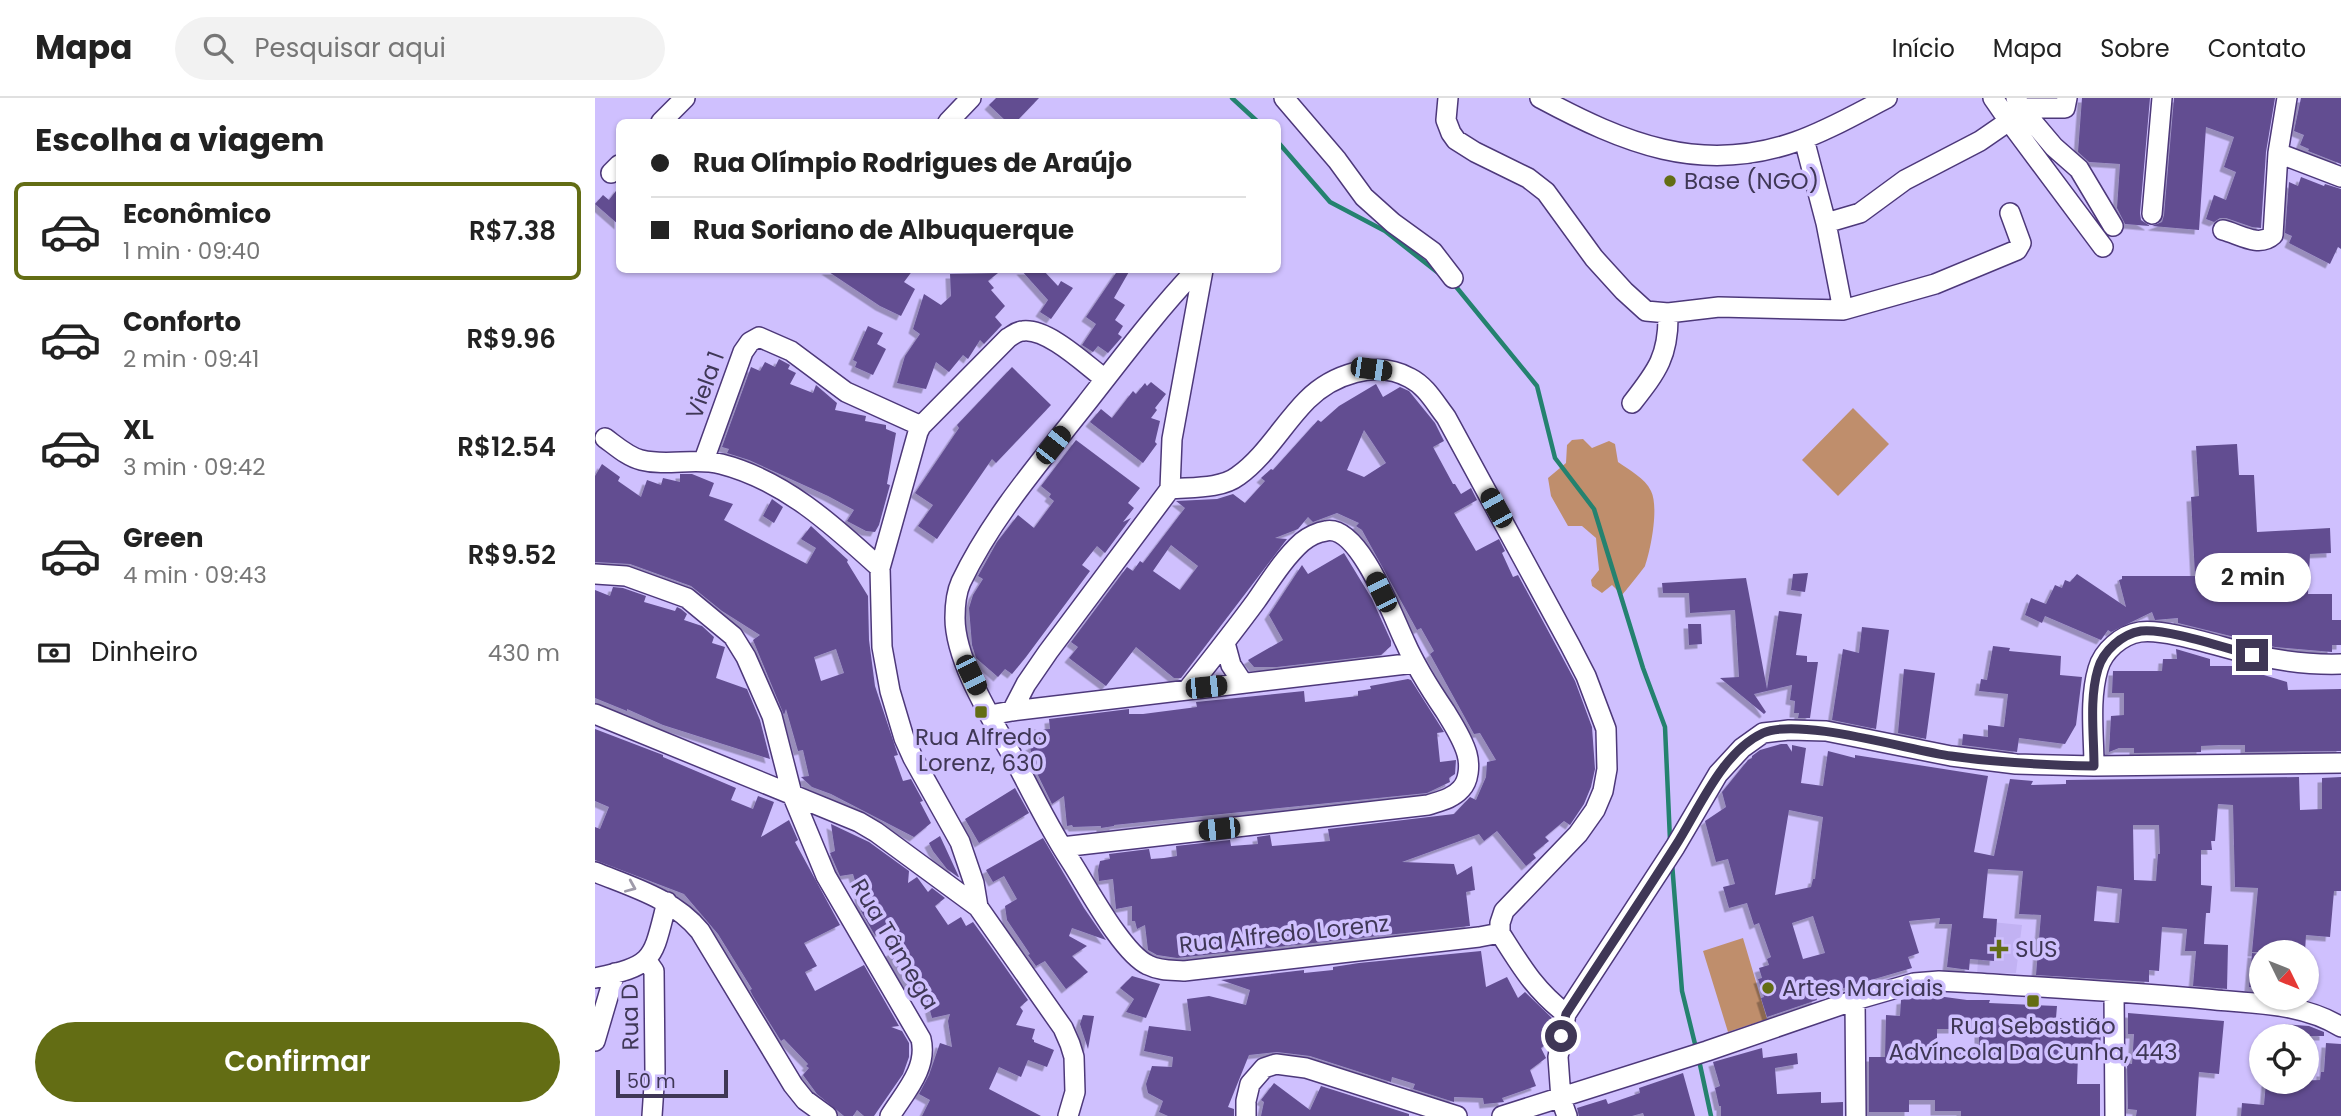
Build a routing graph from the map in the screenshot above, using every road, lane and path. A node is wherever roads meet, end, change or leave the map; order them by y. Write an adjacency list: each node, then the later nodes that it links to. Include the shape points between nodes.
1 (685, 98): 12 (street)
2 (971, 98): 13 (street)
3 (1284, 98): 25 (street, via 1364,197 1433,253)
4 (1448, 98): 27 (street, via 1446,120 1456,140 1546,192 1623,291 1646,311)
5 (1540, 98): 14 (street, via 1605,131 1666,151 1737,156)
6 (1887, 98): 14 (street)
7 (1993, 98): 11 (street)
8 (2067, 98): 11 (street, via 2065,108)
9 (2162, 98): 18 (street)
10 (2287, 98): 15 (street)
11 (2015, 109): 19 (street, via 1980,141 1906,180 1860,213); 20 (street, via 2079,169); 22 (street)
12 (664, 119)
13 (951, 119)
14 (1804, 139): 19 (street)
15 (2278, 153): 16 (street); 21 (street, via 2273,235 2264,241)
16 (2341, 177)
17 (2010, 213): 26 (street, via 2021,243 2017,250 1935,284)
18 (2152, 215)
19 (1826, 223): 26 (street)
20 (2113, 226)
21 (2223, 230)
22 (2103, 247)
23 (1193, 273): 28 (street, Rua Alfredo Lorenz)
24 (1202, 273): 33 (street, via 1172,439)
25 (1453, 278)
26 (1843, 310): 27 (street, via 1719,307)
27 (1668, 313): 29 (street, via 1664,354)
28 (1105, 379): 30 (street, via 1042,334 1017,332); 43 (street, Rua Alfredo Lorenz, via 1003,512 960,585 955,621 961,655)
29 (1632, 403)
30 (921, 426): 32 (street, Viela 1, via 846,392 791,351 756,338 743,352); 34 (street)
31 (605, 438): 32 (street, via 640,460)
32 (704, 460): 34 (street, via 751,474 793,496 824,517)
33 (1170, 489): 41 (street, via 1048,652); 51 (street, via 1236,478 1307,399 1331,380 1346,375 1371,369 1409,377 1424,388 1446,417 1586,676 1606,729 1607,769 1595,810 1504,911)
34 (880, 568): 50 (street, via 882,647 890,691 913,758 960,842)
35 (595, 574): 46 (street, Rua Tâmega, via 626,576 687,598 733,636 772,716)
36 (1225, 643): 37 (street, via 1283,563 1303,542 1328,530 1351,541 1364,557); 39 (street, via 1231,665); 40 (street)
37 (1415, 663): 39 (street); 47 (street, via 1467,753 1466,782 1448,799)
38 (2341, 664): 45 (street, via 2289,662 2163,633 2127,635 2116,642 2098,668)
39 (1243, 683): 40 (street)
40 (1188, 690): 41 (street)
41 (1012, 711): 43 (street)
42 (595, 713): 46 (street)
43 (990, 715): 47 (street, Rua Alfredo Lorenz)
44 (2341, 763): 45 (street)
45 (2094, 766): 57 (street, via 2016,764 1826,731 1771,731 1751,741 1719,774)
46 (792, 794): 50 (street, via 876,832); 63 (street, Rua Tâmega, via 826,876 921,1039 920,1068)
47 (1062, 847): 51 (street, Rua Alfredo Lorenz, via 1127,948 1146,965 1162,970)
48 (595, 873): 49 (street, one-way to 49)
49 (667, 902): 52 (street); 62 (street, via 700,931 793,1085)
50 (978, 907): 64 (street, via 1067,1036 1074,1057 1075,1092)
51 (1500, 933): 57 (street, via 1533,985)
52 (647, 961): 53 (street); 61 (street, Rua D, via 654,971)
53 (615, 973): 54 (street); 59 (street)
54 (595, 978)
55 (2115, 992): 56 (street, via 1939,981 1914,983); 58 (street, via 2295,1008); 69 (street)
56 (1855, 1000): 60 (street, via 1679,1059); 68 (street)
57 (1566, 1014): 60 (street, via 1558,1057)
58 (2341, 1027)
59 (595, 1041)
60 (1564, 1107): 67 (street)
61 (652, 1116)
62 (827, 1116)
63 (890, 1116)
64 (1068, 1116)
65 (1246, 1116): 66 (street, via 1250,1084 1264,1068 1276,1064 1306,1068)
66 (1457, 1116)
67 (1502, 1116)
68 (1856, 1116)
69 (2115, 1116)

